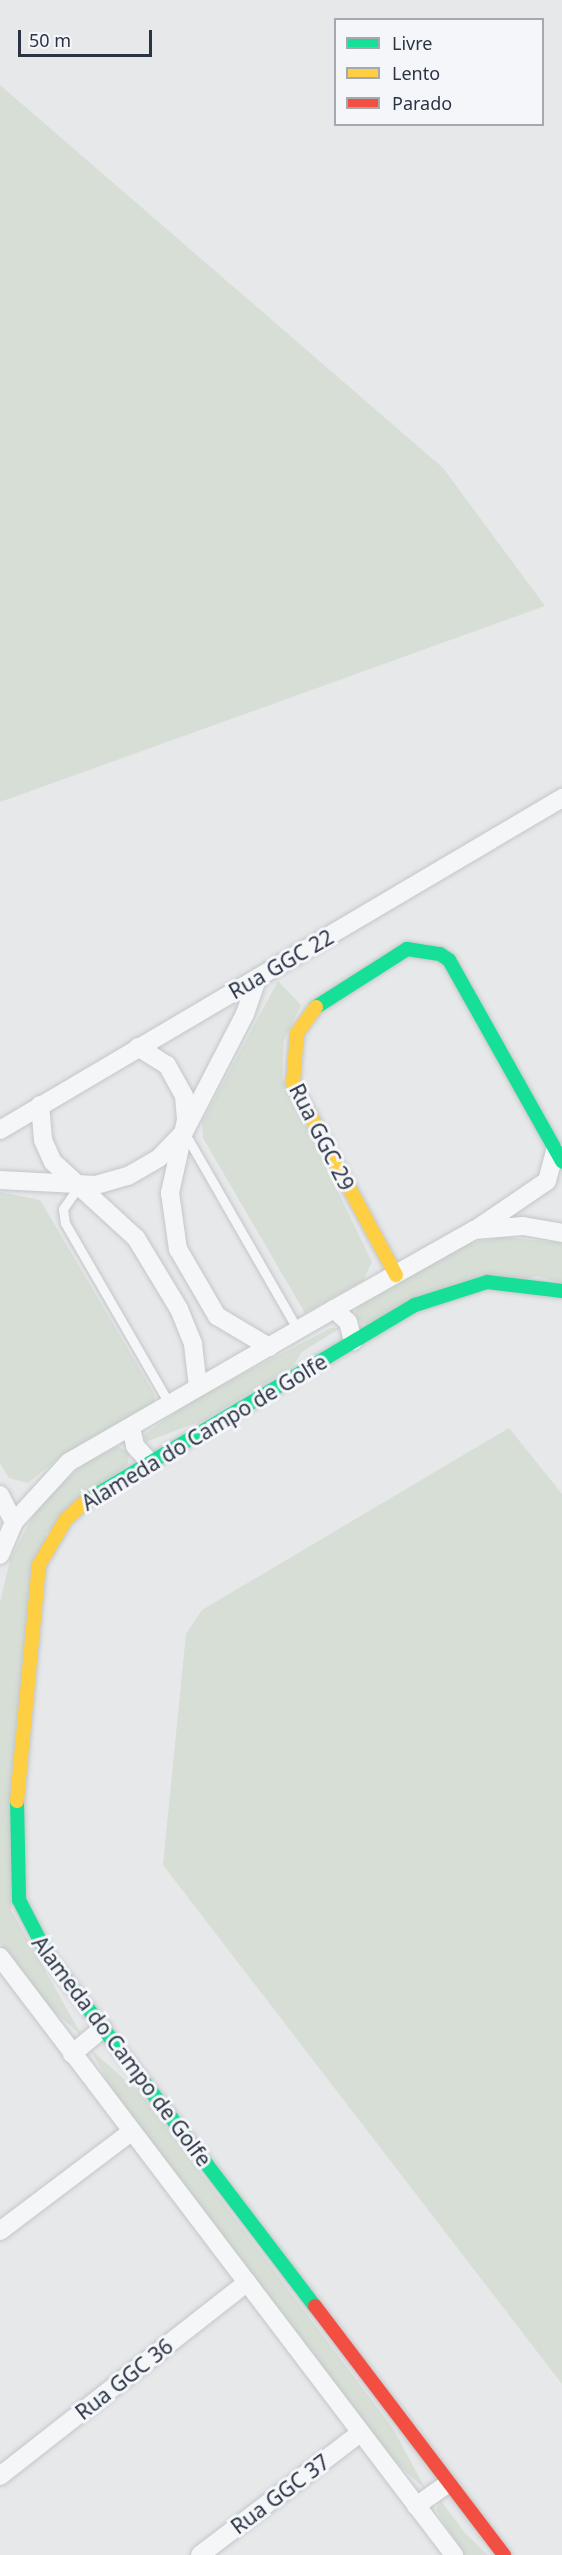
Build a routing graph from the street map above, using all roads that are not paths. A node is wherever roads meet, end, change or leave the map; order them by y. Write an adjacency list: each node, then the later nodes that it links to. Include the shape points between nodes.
1 (562, 798): 2 (street, Rua GGC 22)
2 (256, 979): 3 (street, Rua GGC 22); 6 (street, via 245,1014)
3 (138, 1047): 4 (street, Rua GGC 22); 6 (street, via 158,1058 180,1084 186,1108)
4 (40, 1105): 5 (street, Rua GGC 22); 9 (street, via 48,1152)
5 (0, 1130)
6 (184, 1132): 9 (street, via 144,1168 113,1181); 15 (lane); 17 (street, via 170,1193 178,1249 217,1316)
7 (559, 1156): 10 (street, Rua GGC 29, via 547,1181); 12 (street, Rua GGC 29, via 449,960 440,954 407,949 319,1003 297,1033 293,1083)
8 (0, 1180): 9 (street)
9 (79, 1186): 18 (street, via 148,1254 187,1326); 19 (lane, via 63,1209 65,1222)
10 (474, 1230): 11 (street, Alameda do Campo de Golfe, via 523,1226); 12 (street, Alameda do Campo de Golfe)
11 (562, 1233)
12 (396, 1275): 14 (street, Alameda do Campo de Golfe)
13 (562, 1291): 16 (street, Alameda do Campo de Golfe, via 525,1283 455,1288)
14 (334, 1309): 15 (street, Alameda do Campo de Golfe); 16 (street, via 348,1322)
15 (298, 1330): 17 (street, Alameda do Campo de Golfe)
16 (352, 1341): 21 (street, Alameda do Campo de Golfe)
17 (269, 1347): 18 (street, Alameda do Campo de Golfe)
18 (198, 1387): 19 (street, Alameda do Campo de Golfe)
19 (169, 1403): 20 (street, Alameda do Campo de Golfe)
20 (131, 1428): 21 (street, via 135,1446); 23 (street, Alameda do Campo de Golfe, via 69,1462)
21 (150, 1462): 27 (street, Alameda do Campo de Golfe, via 66,1519 39,1565 33,1594 14,1870 30,1926)
22 (0, 1495): 23 (street)
23 (14, 1522): 24 (street, Alameda do Campo de Golfe)
24 (0, 1555)
25 (0, 1957): 26 (street, Alameda do Campo de Golfe)
26 (7, 1986): 28 (street, Alameda do Campo de Golfe)
27 (102, 2028): 28 (street); 34 (street, Alameda do Campo de Golfe)
28 (72, 2054): 29 (street, Alameda do Campo de Golfe)
29 (131, 2132): 30 (street); 31 (street, Alameda do Campo de Golfe)
30 (0, 2231)
31 (247, 2282): 32 (street, Alameda do Campo de Golfe); 33 (street, Rua GGC 36)
32 (360, 2433): 35 (street, Alameda do Campo de Golfe); 36 (street, Rua GGC 37)
33 (0, 2476)
34 (447, 2484): 35 (street); 38 (street, Alameda do Campo de Golfe)
35 (416, 2506): 37 (street, Alameda do Campo de Golfe)
36 (200, 2555)
37 (454, 2555)
38 (504, 2555)

